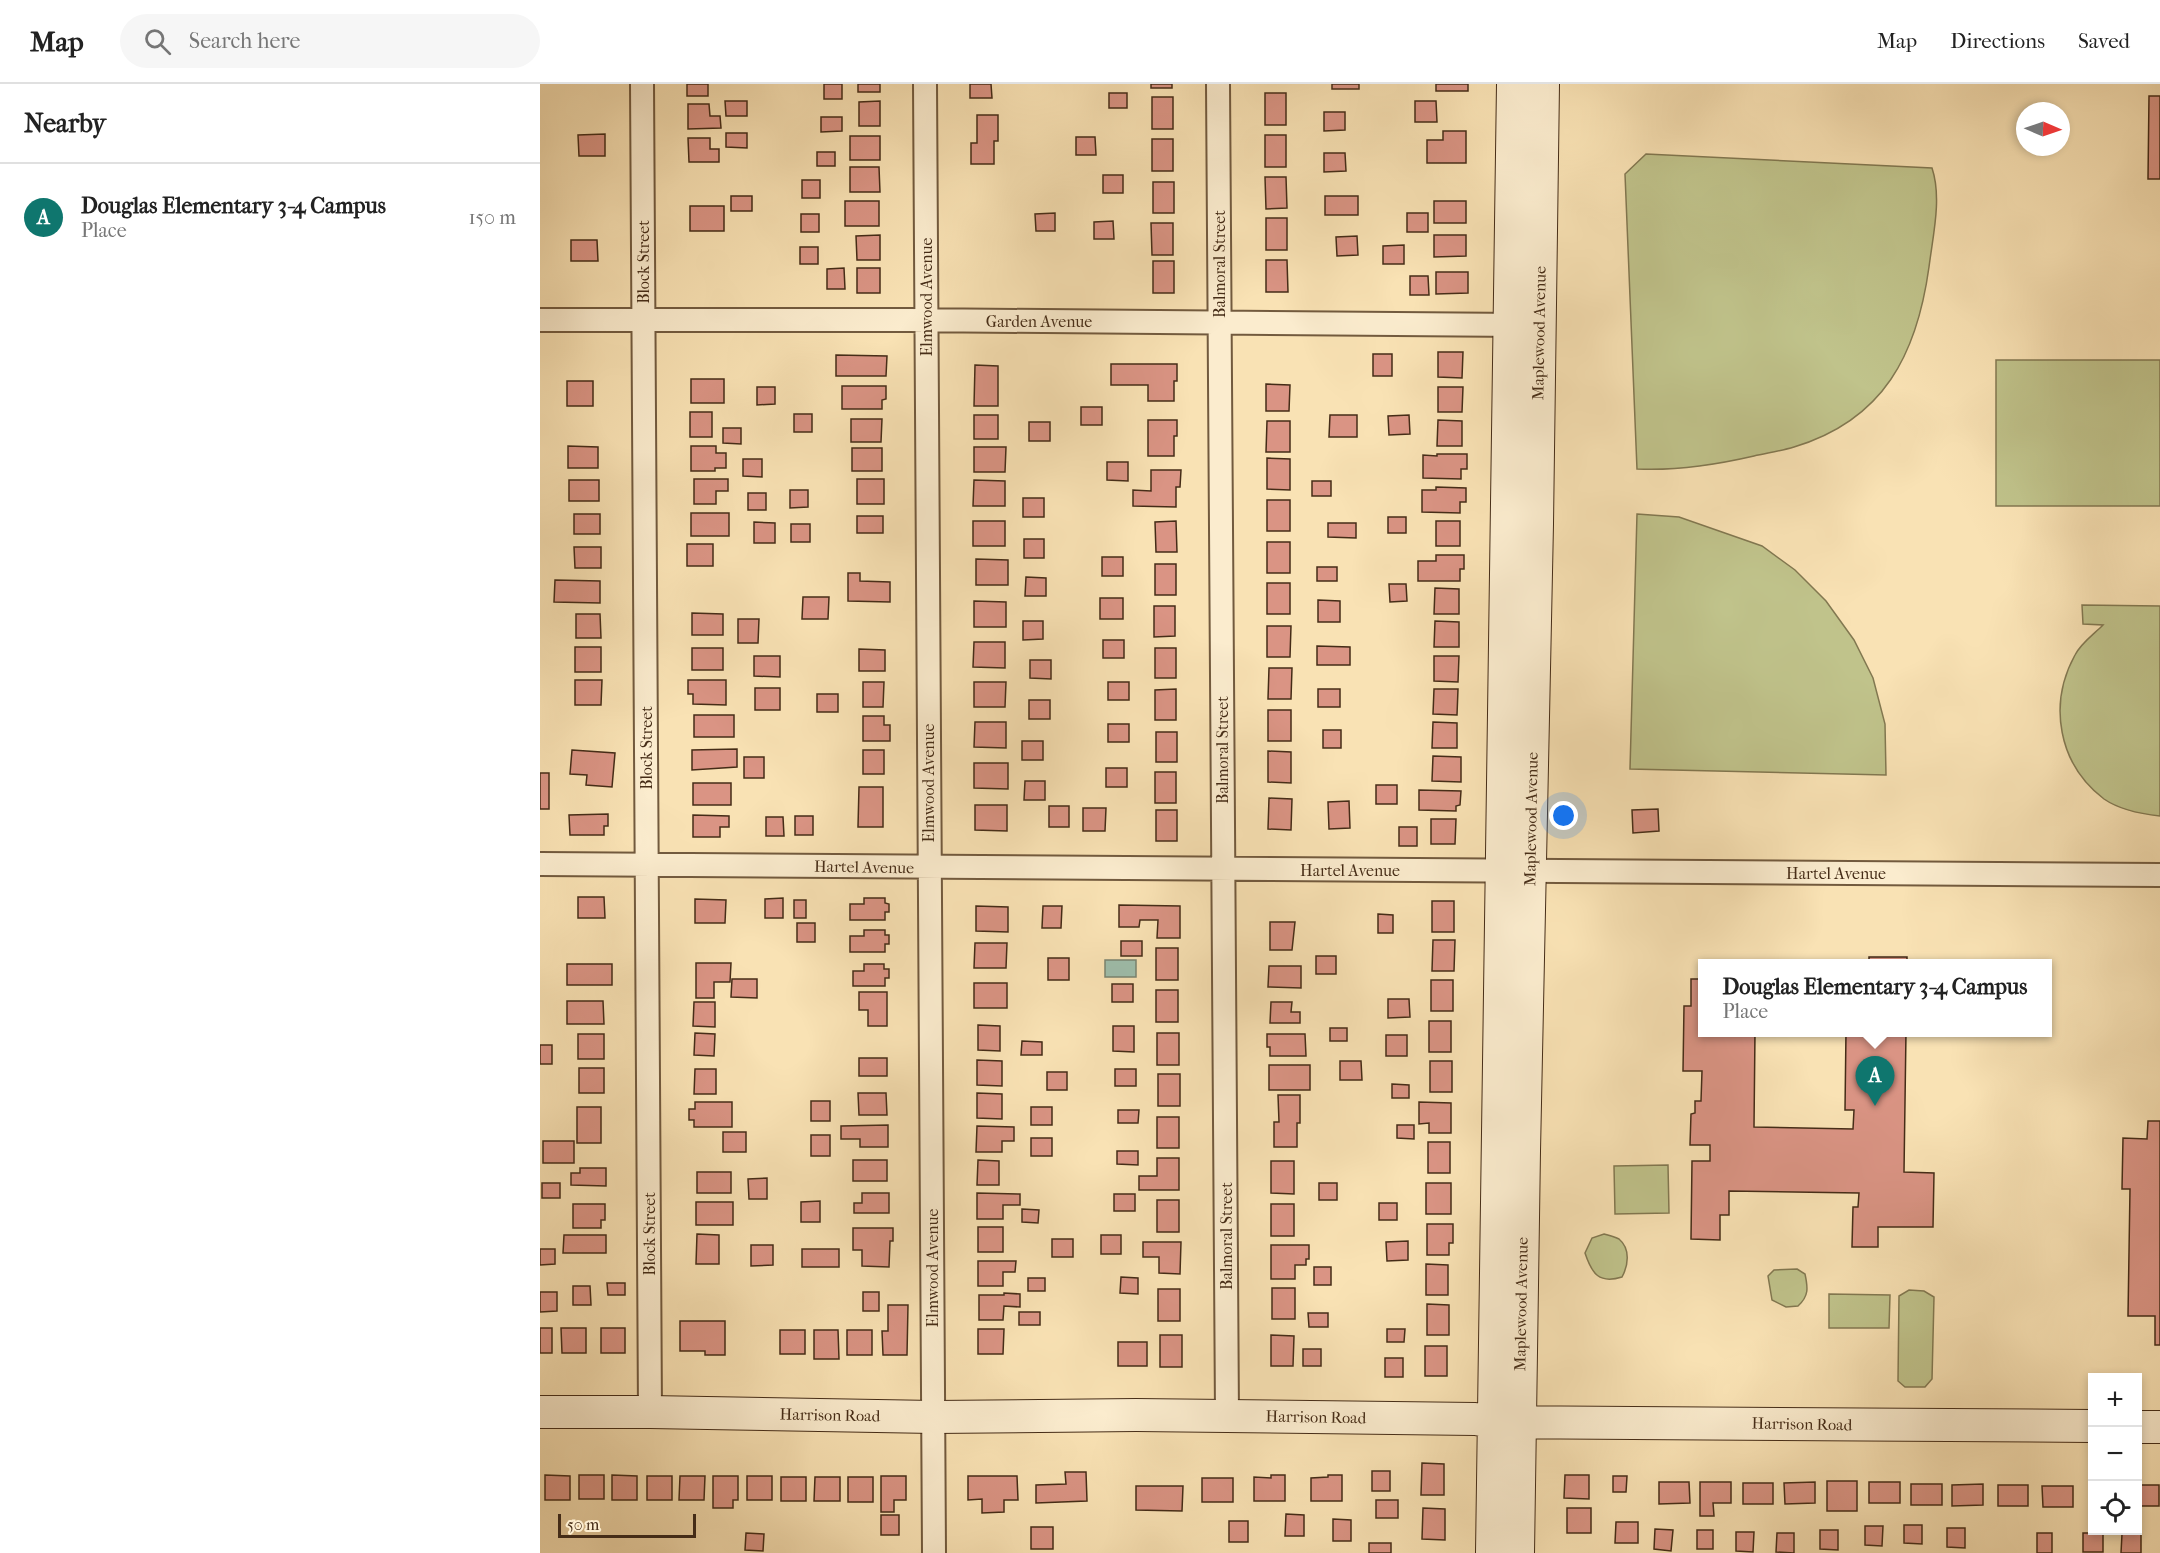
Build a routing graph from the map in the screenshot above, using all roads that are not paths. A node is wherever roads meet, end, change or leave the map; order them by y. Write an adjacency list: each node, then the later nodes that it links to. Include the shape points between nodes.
1 (642, 84): 7 (street, Block Street)
2 (925, 84): 9 (street, Elmwood Avenue)
3 (1218, 84): 10 (street, Balmoral Street)
4 (1513, 84): 6 (street, Maplewood Avenue)
5 (1542, 84): 6 (street, Maplewood Avenue)
6 (1526, 199): 11 (street, Maplewood Avenue)
7 (644, 319): 8 (street, Garden Avenue); 9 (street, Garden Avenue); 13 (street, Block Street)
8 (540, 320)
9 (926, 320): 10 (street, Garden Avenue); 14 (street, Elmwood Avenue)
10 (1219, 321): 11 (street, Garden Avenue); 15 (street, Balmoral Street)
11 (1524, 324): 16 (street, Maplewood Avenue)
12 (540, 864): 13 (street, Hartel Avenue)
13 (647, 864): 14 (street, Hartel Avenue); 19 (street, Block Street)
14 (929, 868): 15 (street, Hartel Avenue); 21 (street, Elmwood Avenue)
15 (1223, 870): 16 (street, Hartel Avenue); 20 (street, Balmoral Street)
16 (1516, 871): 17 (street, Hartel Avenue); 22 (street, Maplewood Avenue)
17 (2160, 875)
18 (540, 1412): 19 (street, Harrison Road)
19 (650, 1412): 21 (street, Harrison Road)
20 (1227, 1415): 21 (street, Harrison Road); 22 (street, Harrison Road)
21 (934, 1416): 26 (street, Elmwood Avenue)
22 (1507, 1421): 23 (street, Harrison Road); 27 (street, Maplewood Avenue); 28 (street, Maplewood Avenue)
23 (2088, 1426)
24 (2142, 1427): 25 (street)
25 (2160, 1427)
26 (934, 1553)
27 (1492, 1553)
28 (1518, 1553)

